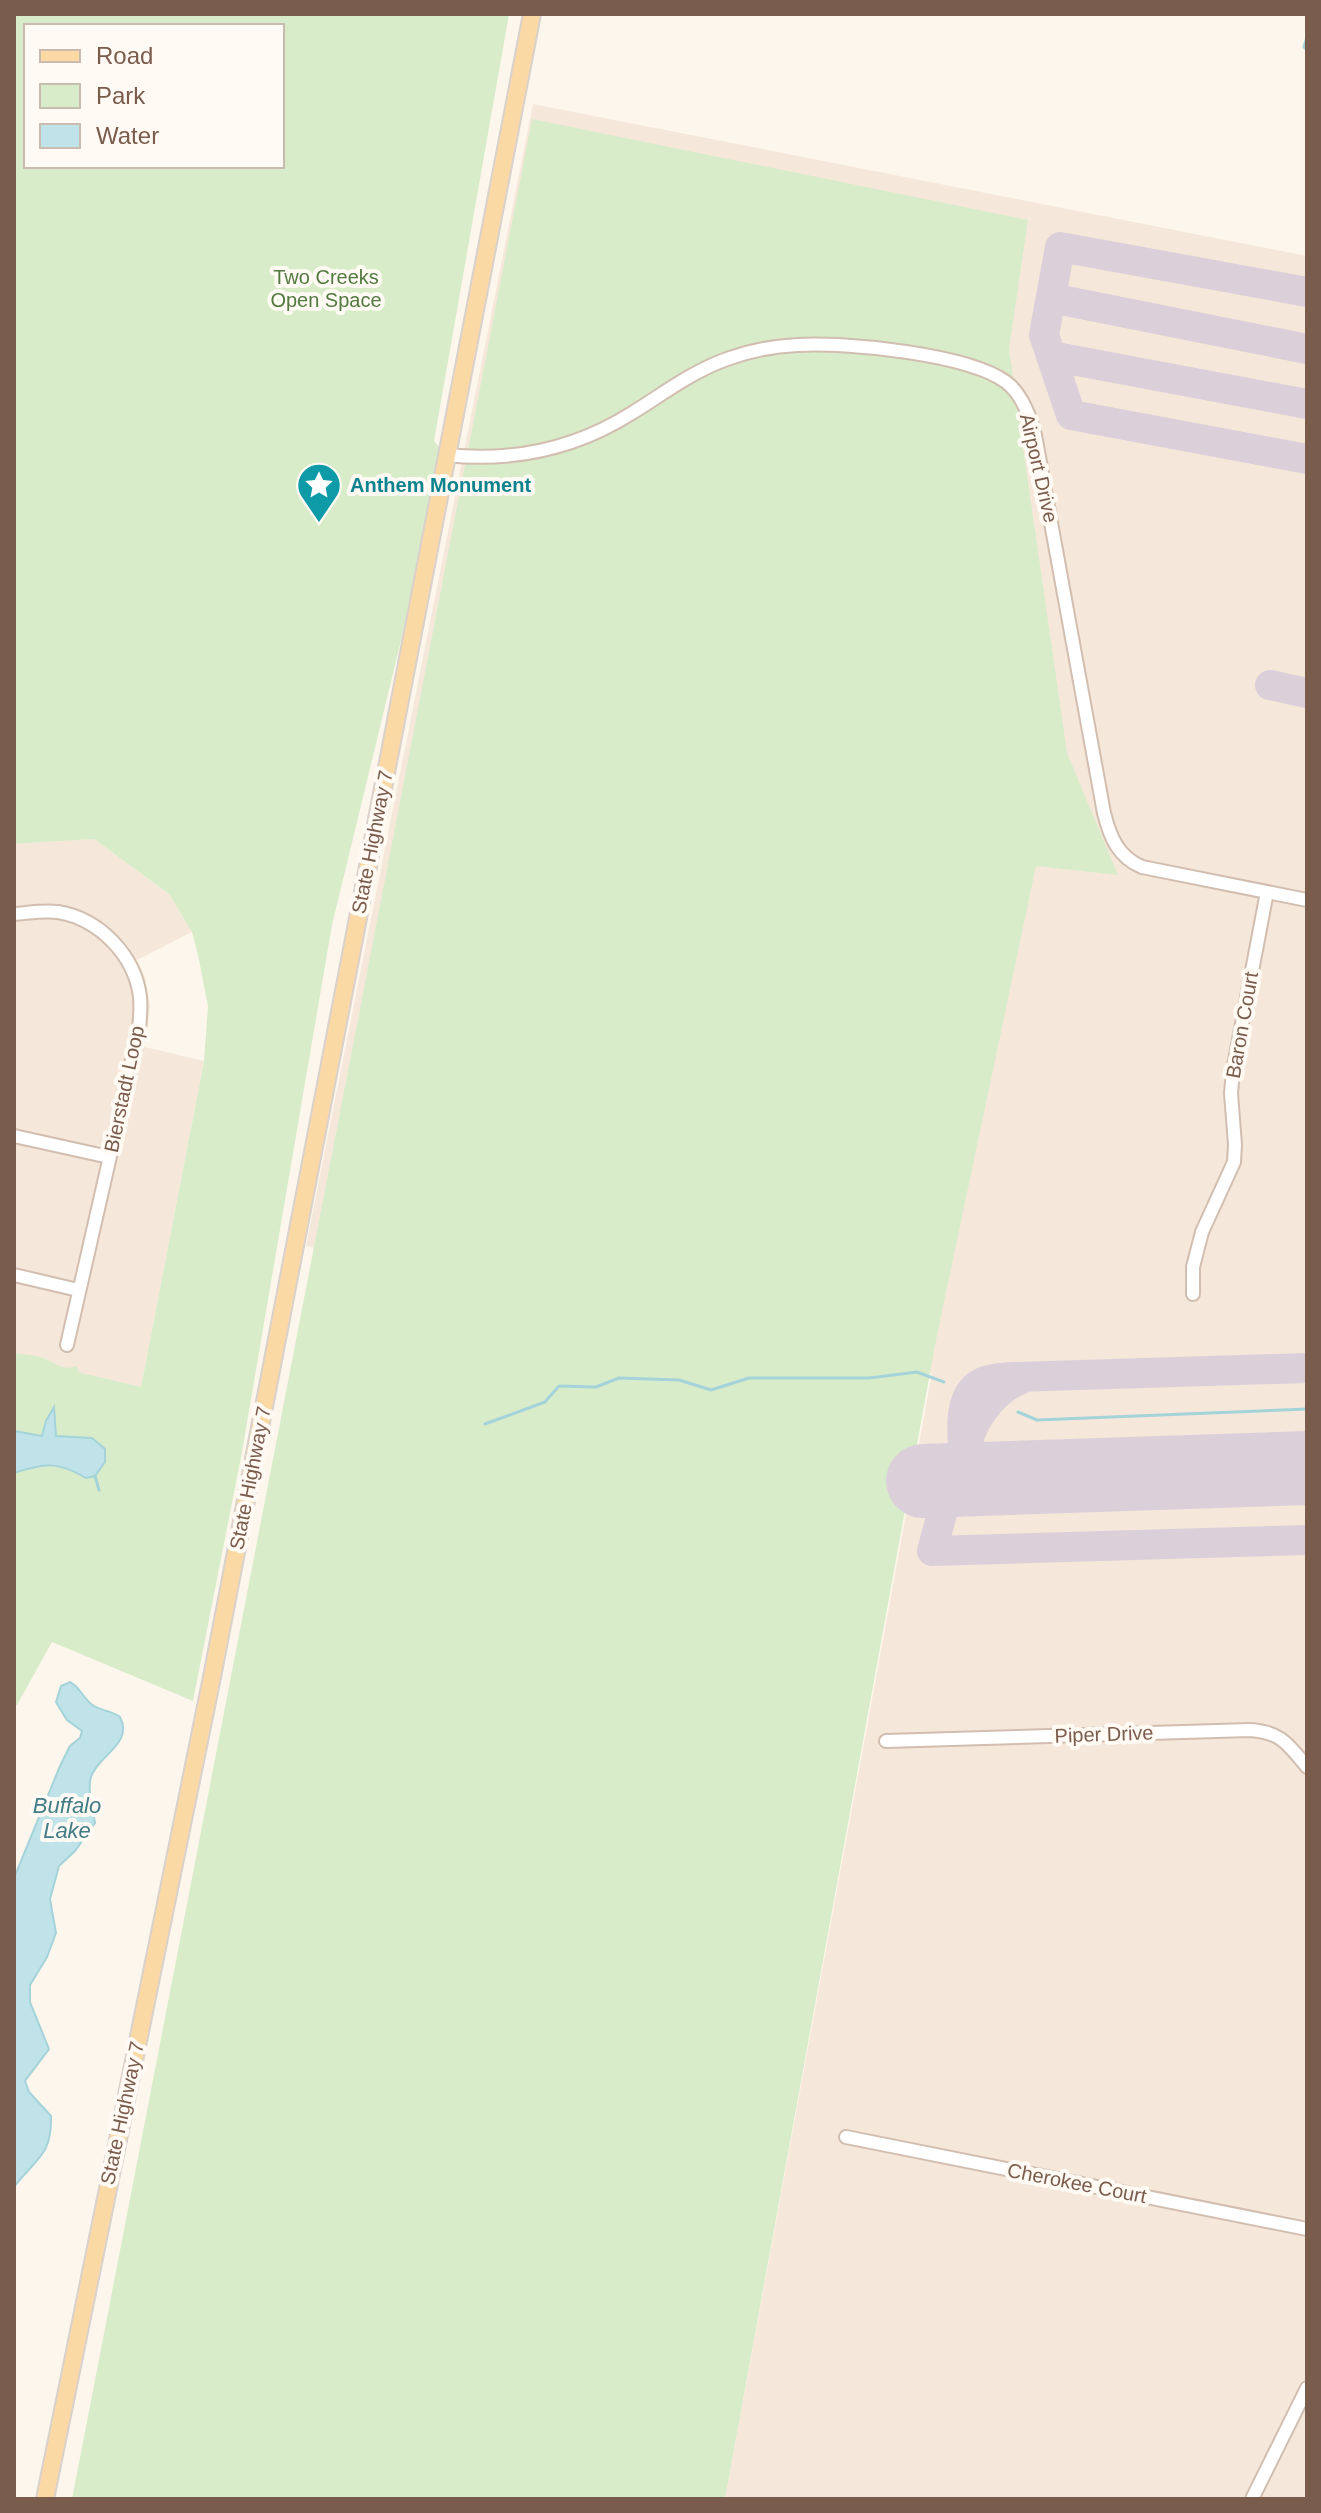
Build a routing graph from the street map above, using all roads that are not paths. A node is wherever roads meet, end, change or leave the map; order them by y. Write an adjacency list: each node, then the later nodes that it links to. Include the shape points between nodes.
1 (532, 14): 2 (main road, State Highway 7)
2 (446, 455): 3 (street, Airport Drive, via 500,458 571,443 612,425 708,367 776,347 819,345 901,353 967,365 997,377 1023,402 1035,435 1104,813 1116,848 1142,867); 17 (main road, State Highway 7, via 212,1677)
3 (1267, 892): 4 (street, Airport Drive); 10 (street, Baron Court, via 1233,1071 1234,1162 1202,1232)
4 (1307, 900)
5 (14, 914): 7 (street, Bierstadt Loop, via 57,912 76,917 114,942 134,974 139,1029)
6 (14, 1136): 7 (street)
7 (109, 1157): 9 (street, Bierstadt Loop)
8 (14, 1275): 9 (street)
9 (78, 1290): 11 (street, Bierstadt Loop)
10 (1193, 1294)
11 (67, 1345)
12 (886, 1741): 13 (street, Piper Drive, via 1268,1731 1284,1739)
13 (1307, 1767)
14 (846, 2137): 15 (street, Cherokee Court)
15 (1307, 2229)
16 (1307, 2388): 18 (street)
17 (45, 2499)
18 (1252, 2499)

